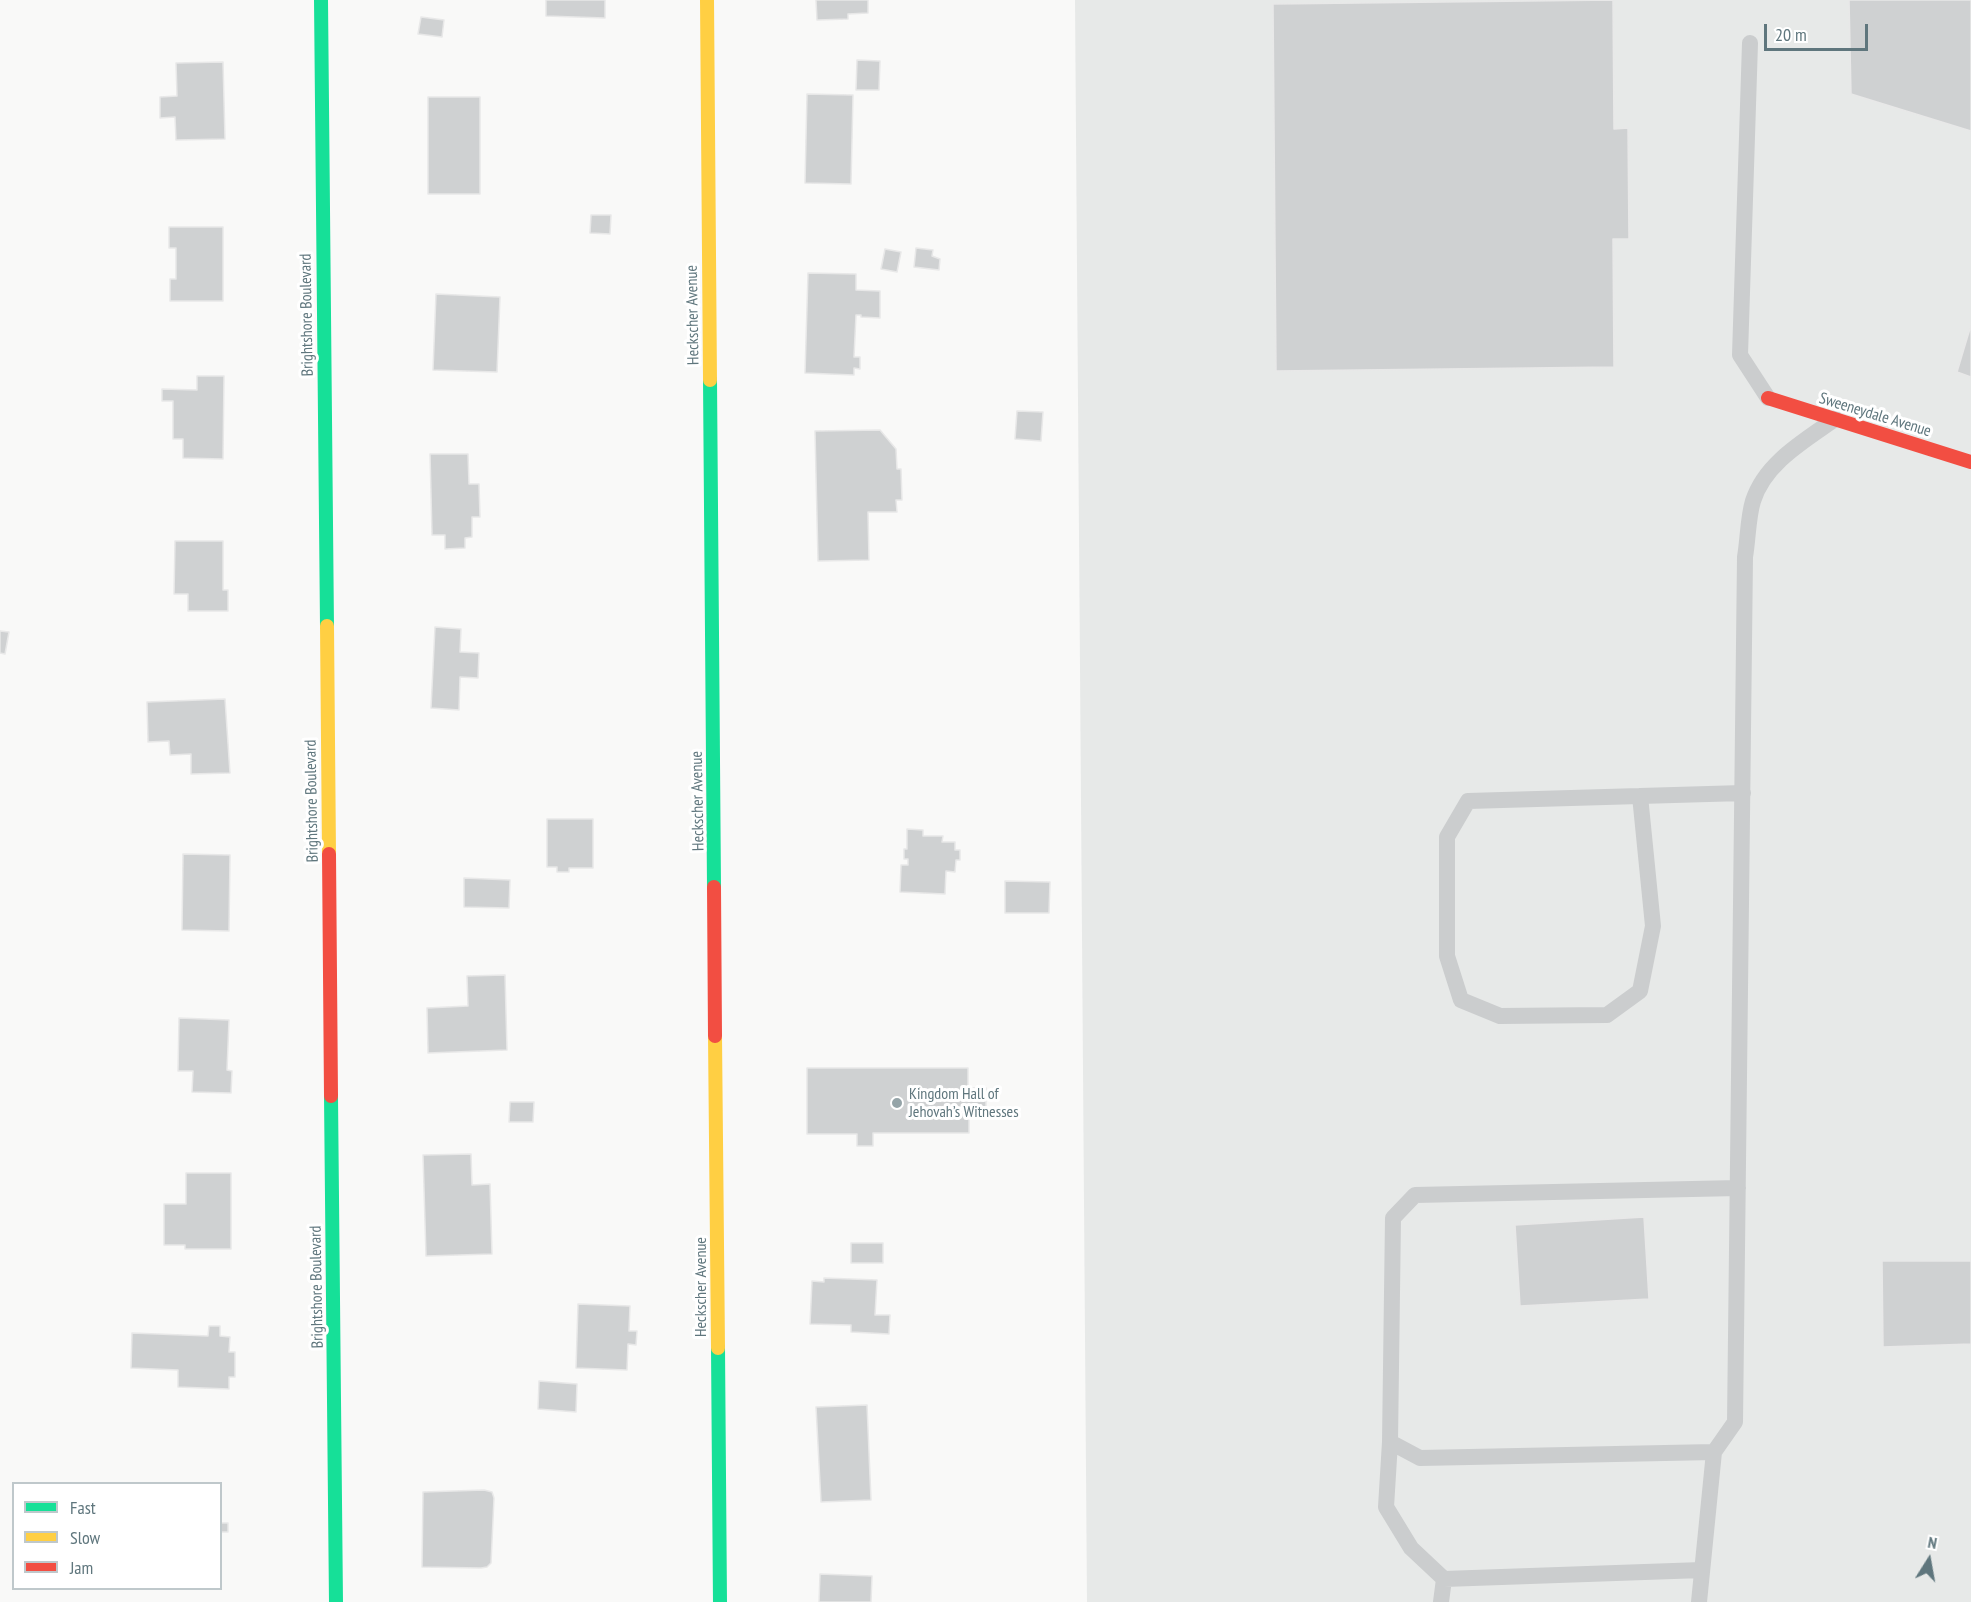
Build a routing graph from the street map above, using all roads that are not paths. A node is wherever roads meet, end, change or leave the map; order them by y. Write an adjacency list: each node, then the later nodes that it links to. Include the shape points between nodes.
1 (321, 0): 14 (street, Brightshore Boulevard)
2 (707, 0): 15 (street, Heckscher Avenue)
3 (1749, 43): 4 (lane, via 1740,355)
4 (1768, 398): 5 (street, Sweeneydale Avenue)
5 (1835, 419): 6 (street, Sweeneydale Avenue); 7 (lane, via 1769,472 1753,501 1745,557)
6 (1971, 462)
7 (1743, 793): 8 (lane); 9 (lane)
8 (1640, 796): 8 (lane, via 1468,801 1447,837 1447,956 1461,1000 1500,1016 1607,1016 1640,991 1653,926)
9 (1738, 1188): 10 (lane, via 1416,1195 1393,1218); 11 (lane, via 1735,1422)
10 (1390, 1442): 11 (lane, via 1420,1458); 13 (lane, via 1386,1507 1411,1548)
11 (1714, 1452): 12 (lane)
12 (1702, 1570): 13 (lane); 17 (lane)
13 (1444, 1579): 16 (lane)
14 (336, 1602)
15 (720, 1602)
16 (1441, 1602)
17 (1699, 1602)

